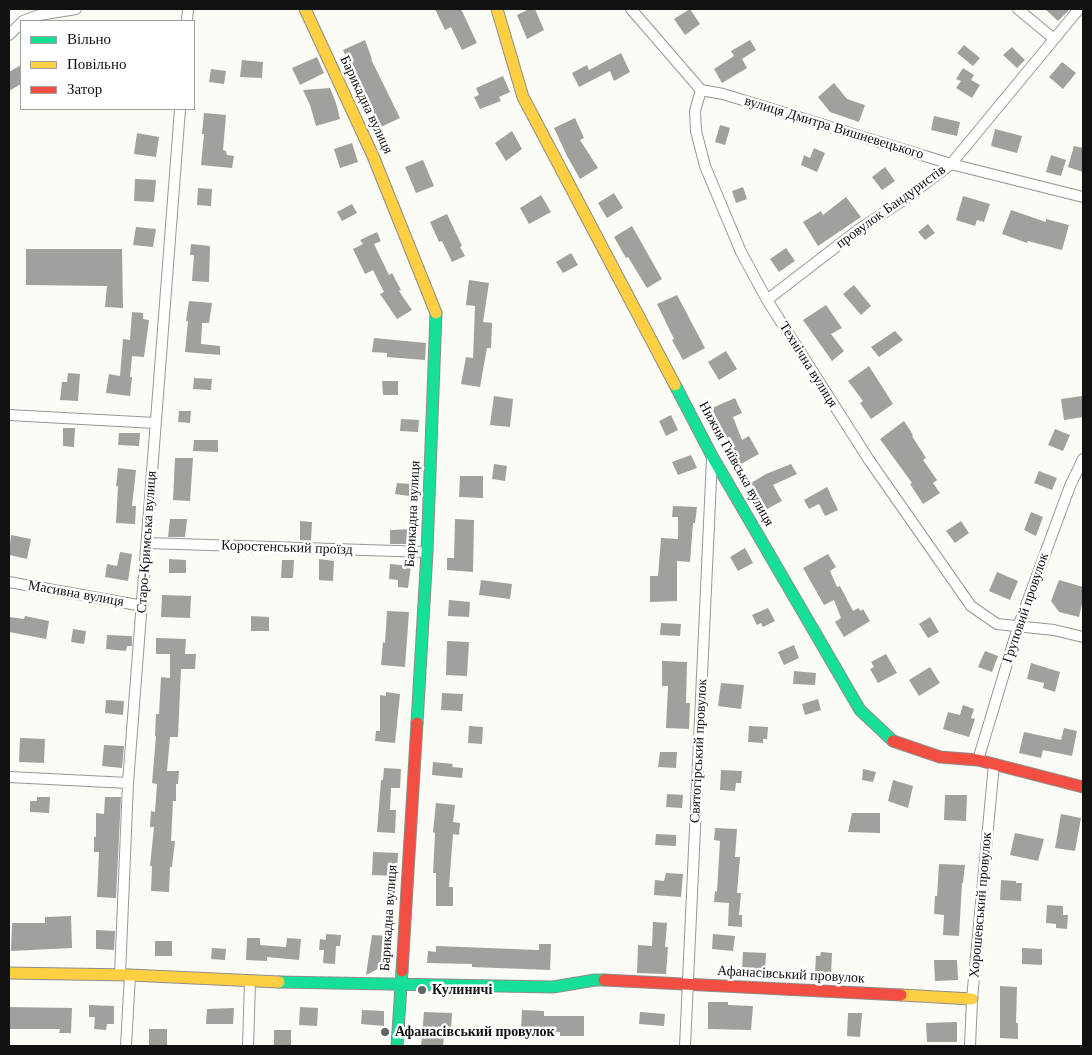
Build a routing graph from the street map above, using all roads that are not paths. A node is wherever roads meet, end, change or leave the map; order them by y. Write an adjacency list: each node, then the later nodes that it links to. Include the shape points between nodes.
1 (76, 9): 7 (street)
2 (305, 9): 21 (street, Барикадна вулиця, via 373,156 437,316)
3 (497, 9): 18 (street, Нижня Гиївська вулиця, via 523,97)
4 (632, 9): 11 (street)
5 (1018, 9): 10 (street)
6 (1079, 9): 10 (street, провулок Бандуристів)
7 (27, 20)
8 (20, 24): 9 (street)
9 (9, 35)
10 (1054, 39): 13 (street, провулок Бандуристів)
11 (701, 90): 13 (street, вулиця Дмитра Вишневецького); 15 (street, Технічна вулиця, via 695,111 696,131 705,166 741,252)
12 (180, 110): 17 (street, Старо-Кримська вулиця)
13 (951, 164): 14 (street, вулиця Дмитра Вишневецького); 15 (street, провулок Бандуристів)
14 (1083, 198)
15 (767, 300): 24 (street, Технічна вулиця, via 869,460 971,606 997,624)
16 (9, 415): 17 (street)
17 (155, 423): 20 (street, Старо-Кримська вулиця)
18 (712, 456): 26 (street, Нижня Гиївська вулиця, via 860,710 893,741 940,757); 35 (street, Святогірський провулок)
19 (1083, 459): 24 (street, Груповий провулок)
20 (147, 543): 21 (street, Коростенський проїзд); 23 (street, Старо-Кримська вулиця)
21 (426, 552): 34 (street, Барикадна вулиця)
22 (9, 582): 23 (street, Масивна вулиця)
23 (143, 606): 29 (street, Старо-Кримська вулиця)
24 (1018, 627): 25 (street, Технічна вулиця, via 1054,630); 26 (street, Груповий провулок)
25 (1083, 638)
26 (978, 760): 27 (street, Нижня Гиївська вулиця)
27 (994, 764): 30 (street, Нижня Гиївська вулиця); 36 (street, Хорошевський провулок)
28 (9, 777): 29 (street)
29 (128, 783): 32 (street, Старо-Кримська вулиця)
30 (1083, 787)
31 (9, 973): 32 (street, Афанасівський провулок)
32 (125, 975): 33 (street, Афанасівський провулок); 37 (street, Старо-Кримська вулиця)
33 (250, 982): 34 (street, Афанасівський провулок); 38 (street)
34 (400, 984): 35 (street, Афанасівський провулок, via 553,987 595,980); 39 (street, Барикадна вулиця)
35 (688, 985): 36 (street, Афанасівський провулок); 40 (street, Святогірський провулок)
36 (972, 999): 41 (street, Хорошевський провулок)
37 (126, 1046)
38 (248, 1046)
39 (397, 1046)
40 (685, 1046)
41 (970, 1046)

